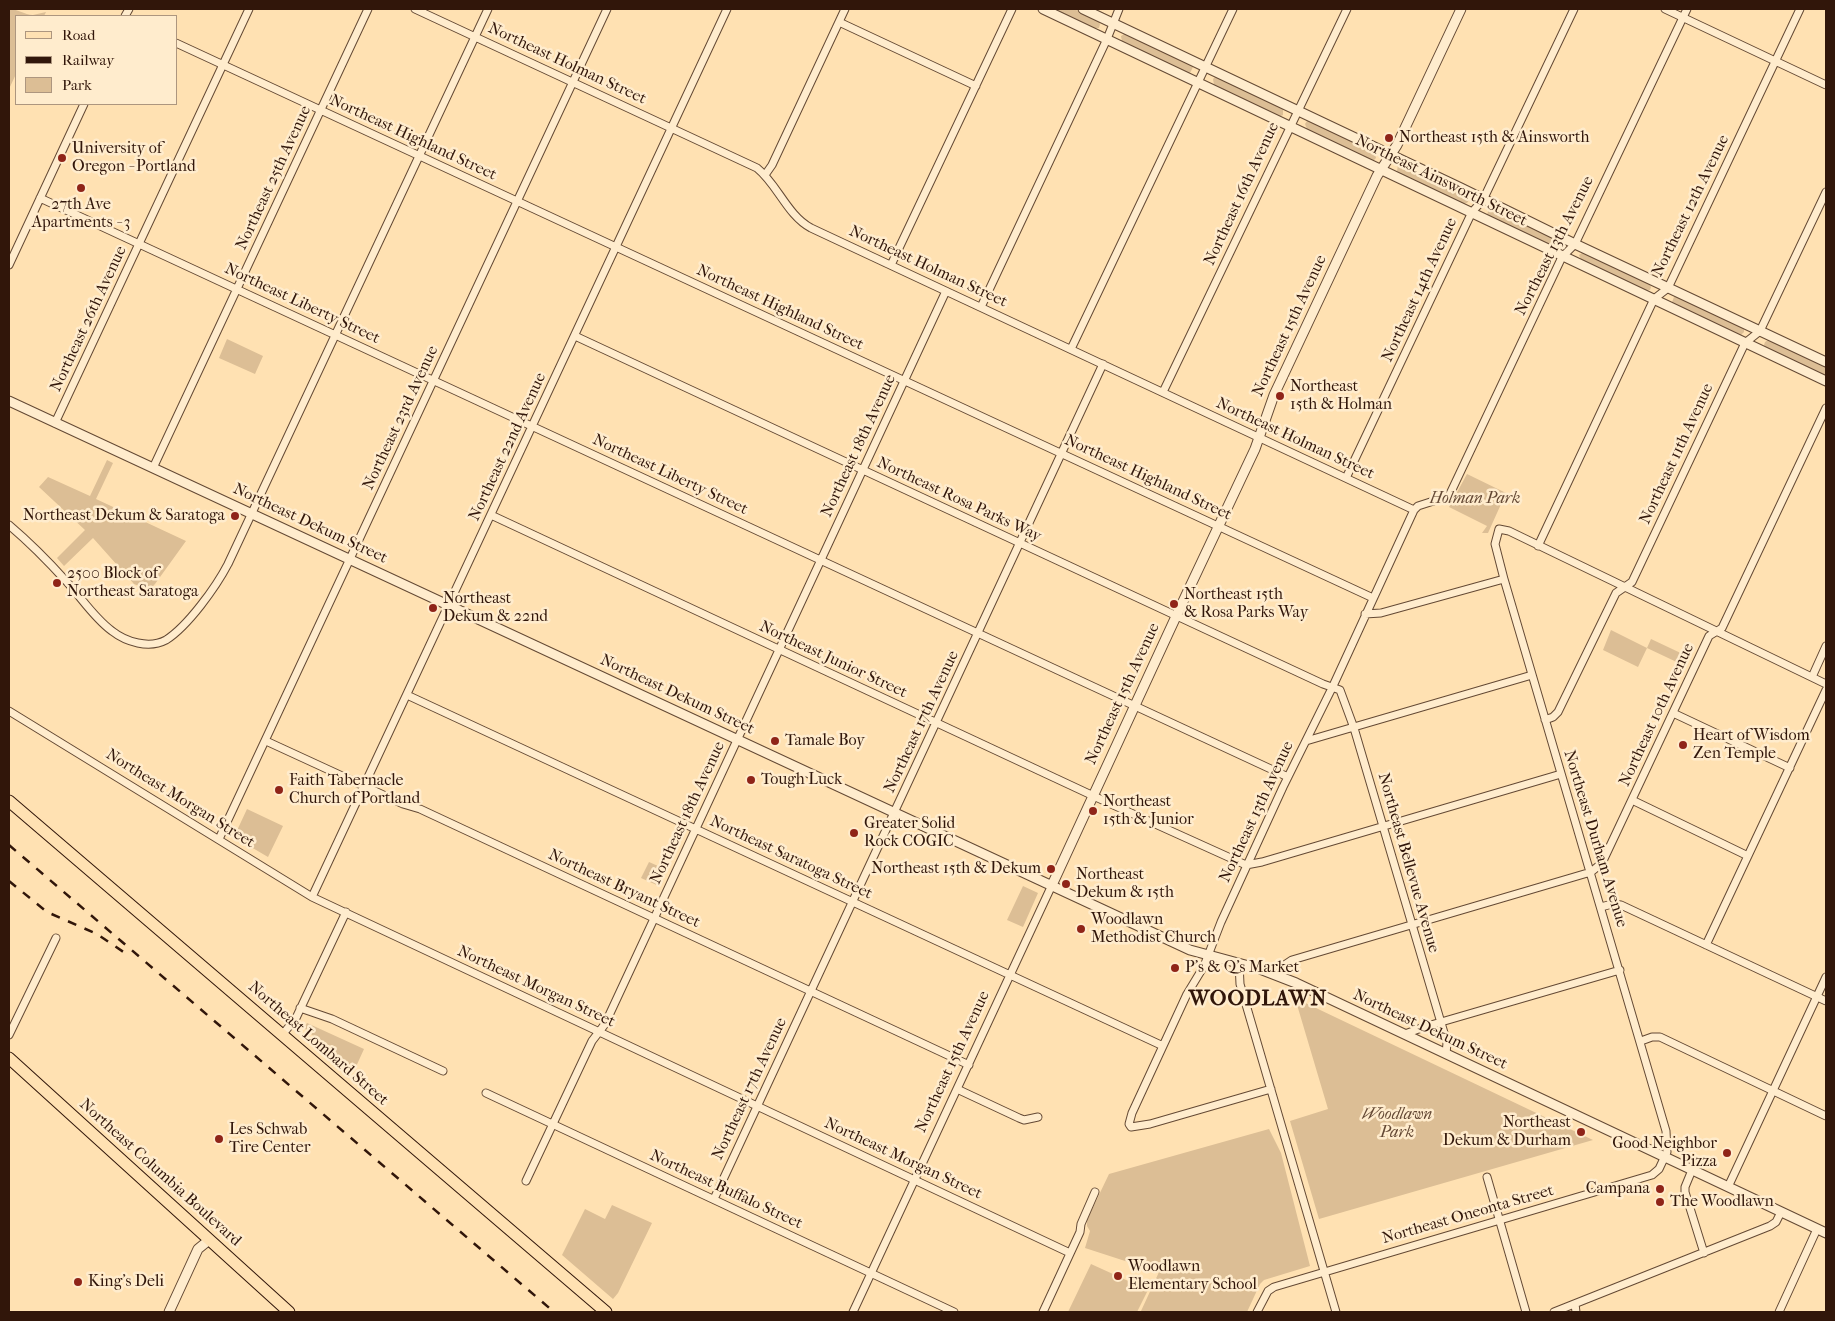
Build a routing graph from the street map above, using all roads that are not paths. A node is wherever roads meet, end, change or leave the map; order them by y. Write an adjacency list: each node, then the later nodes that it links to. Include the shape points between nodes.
1 (249, 9): 26 (street, Northeast 26th Avenue)
2 (368, 9): 33 (street, Northeast 25th Avenue)
3 (415, 9): 22 (street, Northeast Holman Street)
4 (488, 9): 22 (street)
5 (608, 9): 28 (street, Northeast 23rd Avenue)
6 (727, 9): 36 (street, Northeast 22nd Avenue)
7 (845, 9): 20 (street)
8 (1012, 9): 31 (street)
9 (1043, 9): 23 (street, Northeast Ainsworth Street)
10 (1083, 9): 21 (street, Northeast Ainsworth Street)
11 (1119, 9): 21 (street)
12 (1233, 9): 27 (street)
13 (1346, 9): 34 (street, Northeast 16th Avenue)
14 (1461, 9): 37 (street, Northeast 15th Avenue)
15 (1574, 9): 43 (street, Northeast 14th Avenue)
16 (1665, 9): 19 (street)
17 (1686, 9): 19 (street, Northeast 13th Avenue)
18 (1800, 9): 25 (street, Northeast 12th Avenue)
19 (1683, 17): 25 (street); 47 (street, Northeast 13th Avenue)
20 (839, 22): 31 (street); 40 (street)
21 (1112, 22): 23 (street); 27 (street, Northeast Ainsworth Street)
22 (475, 36): 28 (street, Northeast Holman Street); 38 (street)
23 (1108, 39): 29 (street, Northeast Ainsworth Street); 56 (street)
24 (178, 44): 26 (street, Northeast Highland Street)
25 (1775, 61): 30 (street); 52 (street, Northeast 12th Avenue)
26 (223, 65): 33 (street, Northeast Highland Street); 46 (street, Northeast 26th Avenue)
27 (1205, 67): 29 (street); 34 (street, Northeast Ainsworth Street)
28 (573, 82): 36 (street, Northeast Holman Street); 44 (street, Northeast 23rd Avenue)
29 (1199, 82): 35 (street, Northeast Ainsworth Street); 61 (street)
30 (1826, 85)
31 (976, 86): 51 (street)
32 (84, 105): 42 (street)
33 (320, 110): 38 (street, Northeast Highland Street); 53 (street, Northeast 25th Avenue)
34 (1298, 111): 35 (street, Northeast 16th Avenue); 37 (street, Northeast Ainsworth Street)
35 (1290, 125): 39 (street, Northeast Ainsworth Street); 67 (street, Northeast 16th Avenue)
36 (672, 127): 40 (street, Northeast Holman Street, via 757,168); 48 (street, Northeast 22nd Avenue)
37 (1390, 155): 39 (street, Northeast 15th Avenue); 43 (street, Northeast Ainsworth Street)
38 (419, 156): 44 (street, Northeast Highland Street); 58 (street)
39 (1382, 169): 45 (street, Northeast Ainsworth Street); 72 (street, Northeast 15th Avenue, via 1274,395)
40 (765, 175): 51 (street, Northeast Holman Street, via 802,222)
41 (1826, 192): 57 (street, Northeast 11th Avenue)
42 (40, 198): 46 (street, Northeast Liberty Street); 50 (street)
43 (1483, 200): 45 (street, Northeast 14th Avenue); 47 (street, Northeast Ainsworth Street)
44 (518, 201): 48 (street, Northeast Highland Street); 64 (street, Northeast 23rd Avenue)
45 (1472, 212): 49 (street, Northeast Ainsworth Street); 76 (street, Northeast 14th Avenue)
46 (139, 244): 53 (street, Northeast Liberty Street); 70 (street, Northeast 26th Avenue)
47 (1575, 244): 49 (street, Northeast 13th Avenue); 52 (street, Northeast Ainsworth Street)
48 (616, 247): 59 (street, Northeast 22nd Avenue); 65 (street, Northeast Highland Street)
49 (1562, 257): 55 (street, Northeast Ainsworth Street); 77 (street, Northeast 13th Avenue, via 1449,496)
50 (9, 265)
51 (891, 265): 54 (street, Northeast Holman Street)
52 (1668, 288): 55 (street, Northeast 12th Avenue); 57 (street, Northeast Ainsworth Street)
53 (237, 289): 58 (street, Northeast Liberty Street); 74 (street, Northeast 25th Avenue)
54 (946, 291): 56 (street, Northeast Holman Street); 65 (street, Northeast 18th Avenue)
55 (1654, 299): 60 (street, Northeast Ainsworth Street); 83 (street, Northeast 12th Avenue)
56 (981, 307): 61 (street, Northeast Holman Street)
57 (1760, 331): 60 (street, Northeast 11th Avenue); 62 (street, Northeast Ainsworth Street)
58 (336, 335): 64 (street, Northeast Liberty Street); 78 (street)
59 (575, 336): 71 (street, Northeast 22nd Avenue); 75 (street, Northeast Rosa Parks Way)
60 (1745, 343): 66 (street, Northeast Ainsworth Street); 87 (street, Northeast 11th Avenue, via 1632,582)
61 (1072, 349): 63 (street, Northeast Holman Street)
62 (1826, 362)
63 (1104, 364): 67 (street, Northeast Holman Street); 73 (street, Northeast 17th Avenue)
64 (434, 381): 71 (street, Northeast Liberty Street); 84 (street, Northeast 23rd Avenue)
65 (905, 381): 73 (street, Northeast Highland Street); 75 (street, Northeast 18th Avenue)
66 (1826, 381)
67 (1163, 392): 72 (street, Northeast Holman Street)
68 (9, 401): 70 (street, Northeast Dekum Street)
69 (1826, 408): 92 (street, Northeast 10th Avenue, via 1722,628)
70 (55, 423): 74 (street, Northeast Dekum Street)
71 (532, 426): 79 (street, Northeast 22nd Avenue); 85 (street, Northeast Liberty Street)
72 (1259, 437): 76 (street, Northeast Holman Street); 81 (street, Northeast 15th Avenue)
73 (1062, 454): 81 (street, Northeast Highland Street); 82 (street, Northeast 17th Avenue)
74 (153, 468): 78 (street, Northeast Dekum Street)
75 (863, 470): 82 (street, Northeast Rosa Parks Way); 85 (street, Northeast 18th Avenue)
76 (1346, 478): 77 (street, Northeast Holman Street)
77 (1414, 510): 88 (street, Northeast 13th Avenue)
78 (252, 514): 80 (street, via 221,578 200,606 165,640 145,644 135,643 112,631 49,562); 84 (street, Northeast Dekum Street)
79 (491, 515): 89 (street, Northeast 22nd Avenue); 95 (street, Northeast Junior Street)
80 (9, 525)
81 (1218, 526): 88 (street, Northeast Highland Street); 91 (street, Northeast 15th Avenue)
82 (1020, 543): 91 (street, Northeast Rosa Parks Way); 93 (street, Northeast 17th Avenue)
83 (1538, 546): 86 (street, Northeast Durham Avenue, via 1500,529 1494,544); 87 (street)
84 (350, 559): 89 (street, Northeast Dekum Street); 110 (street, Northeast 23rd Avenue)
85 (821, 560): 93 (street, Northeast Liberty Street); 95 (street, Northeast 18th Avenue)
86 (1504, 578): 90 (street, via 1381,613); 96 (street, Northeast Durham Avenue)
87 (1624, 587): 92 (street); 105 (street, Northeast 11th Avenue, via 1616,592 1558,712)
88 (1373, 598): 90 (street, Northeast 13th Avenue)
89 (449, 605): 101 (street, Northeast 22nd Avenue); 108 (street, Northeast Dekum Street)
90 (1365, 614): 99 (street, Northeast 13th Avenue)
91 (1176, 616): 99 (street, Northeast Rosa Parks Way); 102 (street, Northeast 15th Avenue)
92 (1717, 631): 97 (street); 104 (street, Northeast 10th Avenue, via 1709,636)
93 (978, 633): 102 (street, Northeast Liberty Street); 106 (street, Northeast 17th Avenue)
94 (1826, 646): 97 (street)
95 (780, 650): 106 (street, Northeast Junior Street); 108 (street, Northeast 18th Avenue)
96 (1532, 675): 105 (street, Northeast Durham Avenue); 107 (street)
97 (1812, 677): 98 (street)
98 (1826, 684)
99 (1332, 686): 107 (street, Northeast Bellevue Avenue, via 1342,692); 109 (street, Northeast 13th Avenue)
100 (1826, 690): 111 (street)
101 (407, 695): 114 (street, Northeast 22nd Avenue); 120 (street, Northeast Saratoga Street)
102 (1134, 706): 113 (street, Northeast Liberty Street); 115 (street, Northeast 15th Avenue)
103 (9, 711): 121 (street, Northeast Morgan Street)
104 (1673, 714): 111 (street); 116 (street, Northeast 10th Avenue)
105 (1545, 720): 112 (street, Northeast Durham Avenue)
106 (936, 723): 115 (street, Northeast Junior Street); 118 (street, Northeast 17th Avenue)
107 (1354, 728): 109 (street); 119 (street, Northeast Bellevue Avenue)
108 (738, 739): 118 (street, Northeast Dekum Street); 120 (street, Northeast 18th Avenue)
109 (1306, 741): 113 (street, Northeast 13th Avenue)
110 (266, 742): 114 (street, Northeast Bryant Street); 121 (street, Northeast 23rd Avenue)
111 (1790, 768): 122 (street)
112 (1561, 774): 119 (street); 124 (street, Northeast Durham Avenue)
113 (1288, 777): 123 (street, Northeast 13th Avenue)
114 (364, 786): 126 (street, Northeast 22nd Avenue); 130 (street, Northeast Bryant Street)
115 (1092, 796): 123 (street, Northeast Junior Street); 125 (street, Northeast 15th Avenue)
116 (1632, 800): 122 (street); 124 (street, Northeast 10th Avenue, via 1604,859)
117 (9, 801): 147 (main road, Northeast Lombard Street)
118 (894, 812): 125 (street, Northeast Dekum Street); 127 (street, Northeast 17th Avenue)
119 (1382, 826): 123 (street); 131 (street, Northeast Bellevue Avenue)
120 (696, 829): 127 (street, Northeast Saratoga Street); 130 (street, Northeast 18th Avenue)
121 (219, 839): 126 (street, Northeast Morgan Street)
122 (1748, 856): 133 (street)
123 (1246, 865): 134 (street, Northeast 13th Avenue)
124 (1591, 872): 128 (street, Northeast Durham Avenue); 131 (street)
125 (1052, 885): 134 (street, Northeast Dekum Street, via 1190,950); 137 (street, Northeast 15th Avenue)
126 (312, 897): 129 (street, Northeast Morgan Street)
127 (853, 902): 137 (street, Northeast Saratoga Street); 140 (street, Northeast 17th Avenue)
128 (1601, 908): 133 (street, via 1621,905); 136 (street, Northeast Durham Avenue)
129 (346, 912): 143 (street); 145 (street, Northeast Morgan Street)
130 (654, 919): 140 (street, Northeast Bryant Street); 145 (street, Northeast 18th Avenue)
131 (1412, 925): 138 (street, via 1292,960); 144 (street, Northeast Bellevue Avenue)
132 (56, 938): 148 (street)
133 (1706, 945): 141 (street)
134 (1209, 955): 135 (street, Northeast Dekum Street); 150 (street, Northeast 13th Avenue)
135 (1239, 963): 138 (street, Northeast Dekum Street); 156 (street, via 1240,984)
136 (1620, 970): 144 (street); 149 (street, Northeast Durham Avenue)
137 (1010, 975): 150 (street, Northeast Saratoga Street); 153 (street, Northeast 15th Avenue)
138 (1277, 975): 146 (street, Northeast Dekum Street)
139 (1826, 978): 141 (street)
140 (811, 991): 153 (street, Northeast Bryant Street); 159 (street, Northeast 17th Avenue)
141 (1817, 997): 142 (street); 157 (street)
142 (1826, 1001)
143 (300, 1008): 147 (street); 154 (street, via 332,1019)
144 (1441, 1022): 146 (street); 151 (street, Northeast Bellevue Avenue, via 1447,1043)
145 (600, 1032): 159 (street, Northeast Morgan Street); 162 (street, Northeast 18th Avenue, via 592,1041)
146 (1405, 1034): 151 (street, Northeast Dekum Street)
147 (282, 1035): 183 (main road, Northeast Lombard Street)
148 (9, 1036)
149 (1641, 1041): 157 (street, via 1660,1037); 163 (street, Northeast Durham Avenue, via 1666,1131)
150 (1163, 1046): 156 (street, Northeast 13th Avenue, via 1129,1119 1131,1127)
151 (1446, 1054): 163 (street, Northeast Dekum Street)
152 (9, 1058): 175 (main road, Northeast Columbia Boulevard)
153 (969, 1065): 155 (street, Northeast 15th Avenue)
154 (444, 1070)
155 (957, 1089): 161 (street, via 1024,1120); 166 (street, Northeast 15th Avenue)
156 (1271, 1089): 178 (street)
157 (1773, 1090): 160 (street); 168 (street)
158 (486, 1093): 162 (street, Northeast Buffalo Street)
159 (758, 1106): 166 (street, Northeast Morgan Street); 170 (street, Northeast 17th Avenue)
160 (1826, 1116)
161 (1038, 1117)
162 (554, 1124): 167 (street, Northeast 18th Avenue); 170 (street, Northeast Buffalo Street)
163 (1665, 1158): 164 (street, Northeast Dekum Street); 172 (street, Northeast Oneonta Street, via 1652,1175)
164 (1692, 1170): 168 (street, Northeast Dekum Street); 177 (street, via 1684,1192)
165 (1487, 1177): 172 (street)
166 (915, 1179): 176 (street, Northeast Morgan Street); 179 (street, Northeast 15th Avenue)
167 (526, 1181)
168 (1728, 1187): 171 (street, Northeast Dekum Street)
169 (1095, 1192): 176 (street)
170 (714, 1199): 179 (street, Northeast Buffalo Street)
171 (1781, 1212): 173 (street, Northeast Dekum Street); 177 (street, via 1770,1226)
172 (1499, 1220): 178 (street, Northeast Oneonta Street); 189 (street)
173 (1817, 1229): 174 (street, Northeast Dekum Street); 191 (street)
174 (1826, 1234)
175 (209, 1240): 181 (street, via 198,1249); 182 (main road, Northeast Columbia Boulevard)
176 (1070, 1253): 186 (street)
177 (1704, 1253): 180 (street)
178 (1324, 1271): 187 (street, Northeast Oneonta Street, via 1271,1289); 188 (street)
179 (871, 1273): 184 (street, Northeast 15th Avenue); 185 (street, Northeast Buffalo Street)
180 (1576, 1308): 190 (street)
181 (169, 1312)
182 (289, 1312)
183 (606, 1312)
184 (853, 1312)
185 (954, 1312)
186 (1043, 1312)
187 (1257, 1312)
188 (1336, 1312)
189 (1526, 1312)
190 (1554, 1312)
191 (1779, 1312)

